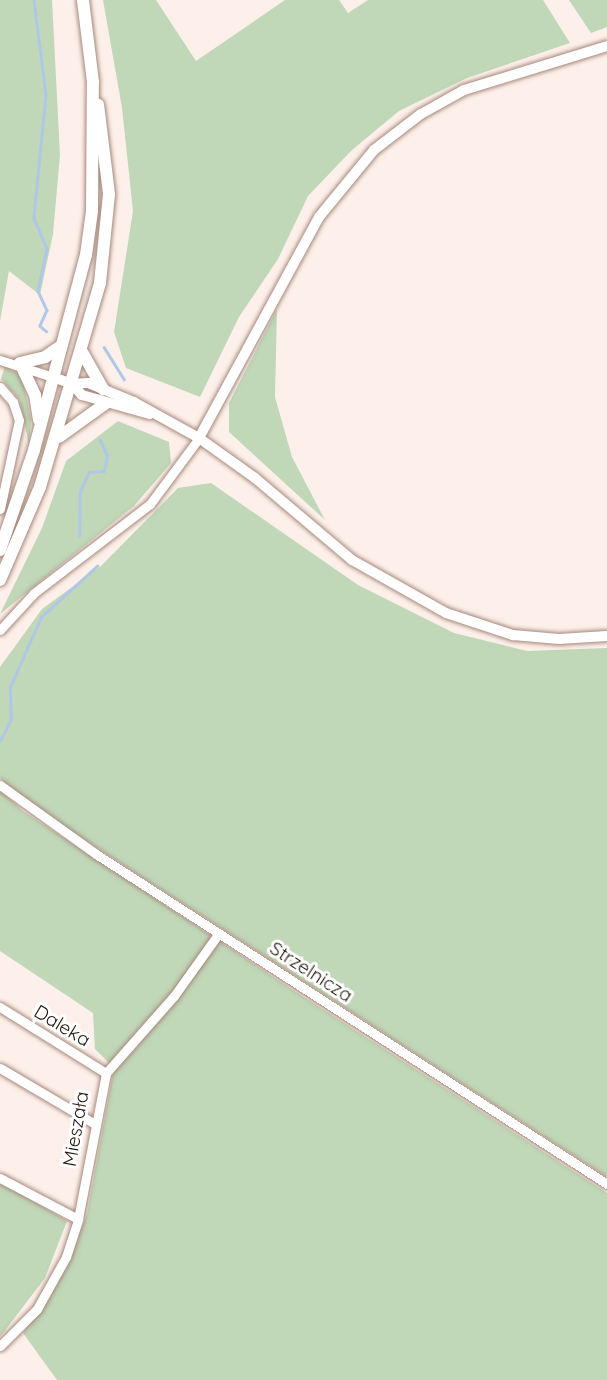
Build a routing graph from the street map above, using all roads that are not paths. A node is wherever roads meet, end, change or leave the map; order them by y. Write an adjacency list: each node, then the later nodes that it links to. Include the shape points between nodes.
1 (83, 0): 3 (main road)
2 (607, 46): 15 (street, via 464,90 421,114 374,149 319,217)
3 (93, 82): 4 (main road, via 92,211 86,255); 5 (main road, via 109,194 100,283)
4 (61, 346): 7 (main road, via 45,357); 8 (main road)
5 (82, 352): 9 (main road); 11 (main road)
6 (0, 360): 7 (street)
7 (20, 363): 8 (street); 14 (main road, via 35,395)
8 (53, 377): 9 (street); 14 (main road)
9 (72, 384): 11 (street, via 88,383); 12 (street, via 82,396); 16 (main road)
10 (0, 387): 17 (street, via 13,402 19,427)
11 (103, 389): 13 (street)
12 (105, 404): 13 (street); 16 (main road)
13 (155, 415): 15 (street)
14 (39, 428): 18 (main road)
15 (199, 438): 20 (street, via 150,504 34,593); 21 (street, via 255,478 352,560 446,613 513,635 559,639)
16 (56, 439): 19 (main road)
17 (0, 509)
18 (0, 550)
19 (0, 580)
20 (0, 630)
21 (607, 636)
22 (0, 785): 23 (street, Strzelnicza, via 36,815)
23 (219, 933): 26 (street, Mieszała, via 174,996); 29 (street, Strzelnicza)
24 (0, 1007): 26 (street, Daleka)
25 (0, 1068): 27 (street)
26 (106, 1073): 27 (street, Mieszała)
27 (95, 1124): 30 (street, Mieszała)
28 (0, 1178): 30 (street)
29 (607, 1184)
30 (78, 1219): 31 (street, Mieszała, via 47,1293)
31 (0, 1346)

